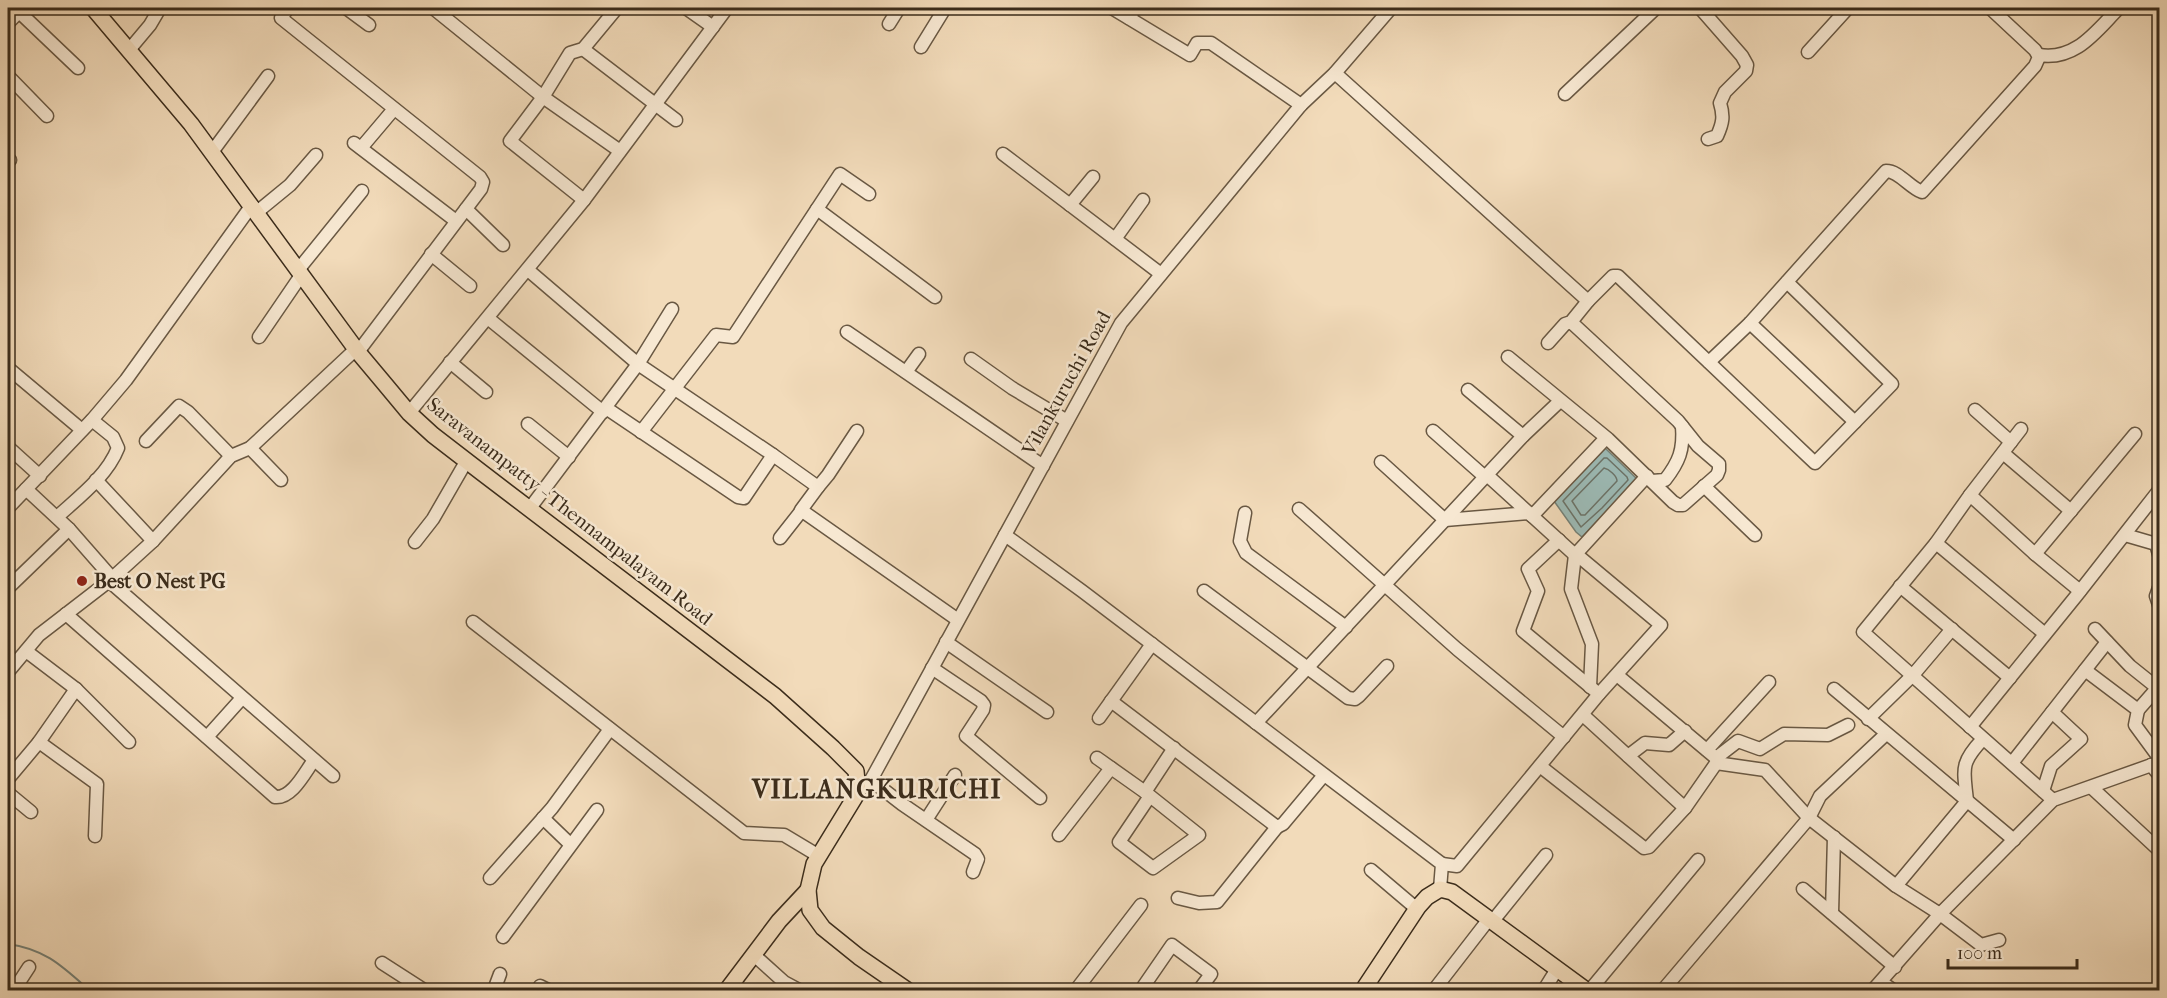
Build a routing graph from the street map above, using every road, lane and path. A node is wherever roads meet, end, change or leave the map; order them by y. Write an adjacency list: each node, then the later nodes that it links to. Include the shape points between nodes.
1 (93, 8): 26 (main road, Saravanampatty - Thennampalayam Road)
2 (160, 8): 26 (street)
3 (288, 8): 37 (street, via 280,18)
4 (346, 8): 22 (street)
5 (433, 8): 34 (street)
6 (617, 8): 25 (street)
7 (686, 8): 23 (street)
8 (727, 8): 23 (street)
9 (899, 8): 21 (street)
10 (945, 8): 24 (street)
11 (1112, 8): 19 (street)
12 (1391, 8): 30 (street, Vilankuruchi Road)
13 (1656, 8): 33 (street)
14 (1700, 8): 40 (street, via 1747,65 1746,71 1725,92 1720,103 1722,127 1717,136)
15 (1848, 8): 27 (street)
16 (1990, 8): 28 (street)
17 (2119, 8): 28 (street, via 2079,48)
18 (19, 9): 20 (street); 29 (street)
19 (1132, 13): 36 (street, via 1190,55 1197,43 1212,43)
20 (8, 23)
21 (889, 24)
22 (369, 25)
23 (713, 27): 35 (street)
24 (921, 47)
25 (583, 49): 34 (street, via 570,53); 35 (street)
26 (129, 50): 42 (main road, Saravanampatty - Thennampalayam Road)
27 (1808, 52)
28 (2040, 57): 61 (street, via 1922,192 1893,171 1886,171)
29 (78, 68)
30 (1335, 74): 36 (street, Vilankuruchi Road); 64 (street)
31 (8, 76): 38 (street)
32 (268, 76): 42 (street)
33 (1565, 94)
34 (543, 97): 41 (street); 48 (street, via 510,141)
35 (654, 105): 39 (street); 41 (street)
36 (1301, 105): 60 (street, Vilankuruchi Road)
37 (394, 109): 52 (street, via 480,177 481,189); 54 (street, via 358,145)
38 (47, 116)
39 (676, 120)
40 (1708, 139)
41 (620, 151): 48 (street)
42 (212, 152): 51 (main road, Saravanampatty - Thennampalayam Road)
43 (316, 154): 51 (street, via 290,185)
44 (1003, 154): 50 (street)
45 (1093, 177): 50 (street)
46 (362, 191): 59 (street)
47 (869, 194): 53 (street, via 840,174)
48 (585, 200): 58 (street)
49 (1143, 200): 55 (street)
50 (1070, 205): 55 (street)
51 (255, 209): 59 (main road, Saravanampatty - Thennampalayam Road); 88 (street)
52 (466, 209): 54 (street); 56 (street)
53 (817, 209): 63 (street); 81 (street, via 734,337 716,335)
54 (456, 221): 57 (street)
55 (1115, 239): 60 (street)
56 (504, 245)
57 (431, 254): 62 (street); 72 (street)
58 (528, 270): 66 (street); 78 (street)
59 (300, 272): 70 (street); 72 (main road, Saravanampatty - Thennampalayam Road)
60 (1161, 274): 89 (street, Vilankuruchi Road, via 1121,322)
61 (1787, 282): 68 (street); 90 (street, via 1892,384)
62 (470, 286)
63 (934, 297)
64 (1588, 302): 67 (street); 77 (street, via 1613,276 1618,276)
65 (672, 309): 78 (street)
66 (489, 319): 76 (street); 85 (street)
67 (1571, 322): 71 (street); 92 (street)
68 (1750, 323): 77 (street); 90 (street)
69 (847, 332): 80 (street)
70 (258, 337)
71 (1548, 343)
72 (357, 351): 87 (main road, Saravanampatty - Thennampalayam Road); 104 (street)
73 (919, 354): 80 (street)
74 (1509, 357): 84 (street)
75 (971, 359): 89 (street)
76 (450, 362): 83 (street); 87 (street)
77 (1709, 362): 90 (street, via 1815,463)
78 (638, 364): 81 (street); 85 (street)
79 (8, 368): 94 (street)
80 (906, 372): 111 (street)
81 (675, 390): 97 (street); 106 (street)
82 (1468, 390): 99 (street)
83 (486, 393)
84 (1560, 401): 99 (street); 100 (street)
85 (604, 410): 97 (street); 108 (street)
86 (1975, 410): 102 (street)
87 (409, 413): 109 (main road, Saravanampatty - Thennampalayam Road)
88 (92, 420): 94 (street); 115 (street, via 113,437 118,448)
89 (1067, 421): 111 (street, Vilankuruchi Road)
90 (1855, 422)
91 (528, 424): 108 (street)
92 (1682, 426): 114 (street, via 1678,462 1665,480); 117 (street, via 1719,464 1717,475)
93 (2021, 429): 102 (street)
94 (82, 430): 112 (street)
95 (1433, 430): 113 (street)
96 (858, 431): 118 (street)
97 (641, 432): 106 (street, via 738,497 744,498)
98 (2134, 434): 126 (street)
99 (1523, 436): 113 (street)
100 (1606, 438): 114 (street); 128 (street)
101 (146, 441): 107 (street, via 179,406)
102 (2011, 442): 105 (street)
103 (8, 447): 112 (street)
104 (250, 448): 107 (street); 116 (street)
105 (2002, 453): 121 (street); 126 (street)
106 (773, 455): 118 (street)
107 (231, 456): 137 (street)
108 (569, 458): 123 (street)
109 (467, 460): 123 (main road, Saravanampatty - Thennampalayam Road); 138 (street)
110 (1381, 462): 130 (street)
111 (1043, 466): 134 (street, Vilankuruchi Road)
112 (40, 476): 119 (street)
113 (1486, 476): 128 (street); 130 (street)
114 (1650, 479): 117 (street, via 1678,505); 141 (street)
115 (96, 480): 129 (street); 137 (street)
116 (281, 480)
117 (1704, 486): 132 (street)
118 (818, 487): 125 (street)
119 (26, 489): 122 (street); 129 (street)
120 (2160, 489): 133 (street)
121 (1970, 495): 139 (street); 140 (street)
122 (8, 508)
123 (530, 508): 212 (main road, Saravanampatty - Thennampalayam Road, via 775,696 856,771)
124 (1299, 509): 144 (street)
125 (802, 510): 135 (street); 152 (street)
126 (2071, 511): 140 (street)
127 (1245, 513): 154 (street, via 1240,541 1246,553)
128 (1530, 515): 130 (street); 136 (street)
129 (57, 517): 131 (street)
130 (1445, 520): 144 (street)
131 (69, 529): 143 (street); 147 (street)
132 (1755, 535)
133 (2125, 535): 142 (street, via 2156,544); 149 (street)
134 (1005, 536): 152 (street, Vilankuruchi Road); 160 (street)
135 (780, 538)
136 (1559, 540): 141 (street); 174 (street, via 1528,569 1538,591 1523,631)
137 (153, 541): 143 (street)
138 (415, 542)
139 (1936, 543): 146 (street); 157 (street)
140 (2035, 554): 149 (street)
141 (1576, 555): 167 (street, via 1661,625); 174 (street, via 1571,589 1592,644)
142 (2160, 558)
143 (110, 579): 151 (street); 175 (street)
144 (1386, 584): 154 (street); 190 (street, via 1457,649)
145 (2160, 585): 150 (street, via 2156,596)
146 (1900, 586): 155 (street); 168 (street, via 1863,632)
147 (8, 588)
148 (1204, 591): 165 (street)
149 (2080, 591): 157 (street)
150 (2160, 608)
151 (66, 614): 161 (street); 189 (street)
152 (958, 620): 158 (street, Vilankuruchi Road)
153 (473, 622): 186 (street)
154 (1346, 627): 165 (street)
155 (1952, 629): 168 (street); 169 (street)
156 (2095, 629): 159 (street)
157 (2045, 634): 169 (street)
158 (946, 642): 164 (street, Vilankuruchi Road); 178 (street)
159 (2107, 642): 166 (street); 172 (street)
160 (1152, 644): 176 (street); 183 (street)
161 (26, 651): 162 (street); 171 (street)
162 (9, 666)
163 (1387, 666): 165 (street, via 1359,696 1351,699)
164 (932, 668): 210 (street, Vilankuruchi Road); 216 (street, via 984,705 966,736)
165 (1308, 668): 183 (street)
166 (2085, 670): 177 (street); 179 (street)
167 (1617, 675): 174 (street); 187 (street)
168 (1913, 675): 182 (street); 185 (street)
169 (2010, 678): 185 (street)
170 (1769, 682): 197 (street)
171 (76, 688): 192 (street); 193 (street)
172 (2159, 688): 177 (street)
173 (1834, 689): 182 (street)
174 (1595, 690): 180 (street)
175 (242, 698): 189 (street); 199 (street)
176 (1111, 700): 181 (street); 194 (street)
177 (2138, 710): 200 (street, via 2135,725)
178 (1047, 712)
179 (2052, 712): 201 (street); 213 (street, via 2081,739 2051,766)
180 (1582, 715): 190 (street); 196 (street)
181 (1099, 718)
182 (1868, 719): 188 (street)
183 (1256, 723): 206 (street)
184 (1848, 725): 195 (street, via 1828,735 1784,734)
185 (1970, 727): 191 (street)
186 (610, 729): 222 (street); 233 (street, via 744,833 784,835)
187 (1685, 731): 196 (street, via 1669,745 1645,743); 197 (street)
188 (1886, 734): 218 (street); 223 (street, via 1820,796)
189 (207, 737): 199 (street, via 275,797 288,795)
190 (1564, 737): 202 (street)
191 (1983, 740): 201 (street); 218 (street, via 1963,767)
192 (39, 742): 209 (street); 227 (street, via 97,784)
193 (129, 742)
194 (1174, 748): 215 (street); 225 (street)
195 (1760, 749): 197 (street, via 1738,741); 204 (street)
196 (1628, 756): 219 (street)
197 (1713, 757): 204 (street); 219 (street)
198 (1097, 758): 203 (street)
199 (314, 760): 207 (street)
200 (2157, 762): 208 (street); 211 (street)
201 (2012, 764): 213 (street)
202 (1540, 766): 219 (street, via 1644,848); 235 (street, via 1457,866)
203 (1111, 768): 215 (street); 226 (street)
204 (1754, 768): 223 (street, via 1765,770)
205 (955, 775): 224 (street)
206 (1324, 775): 225 (street); 235 (street)
207 (333, 776)
208 (2160, 776)
209 (8, 779)
210 (871, 780): 212 (street, Vilankuruchi Road); 224 (street)
211 (2091, 787): 217 (street); 231 (street)
212 (858, 792): 233 (main road)
213 (2043, 792): 217 (street)
214 (8, 793): 221 (street)
215 (1147, 794): 215 (street, via 1199,835 1153,868 1119,842)
216 (1040, 798)
217 (2053, 800): 229 (street)
218 (1967, 801): 229 (street); 239 (street)
219 (1685, 808)
220 (597, 810): 230 (street)
221 (31, 812)
222 (543, 818): 230 (street); 238 (street)
223 (1809, 818): 228 (street); 271 (street)
224 (926, 820): 237 (street, via 975,854 978,859)
225 (1277, 827): 243 (street, via 1217,902)
226 (1059, 835)
227 (95, 836)
228 (1834, 837): 239 (street); 246 (street)
229 (2014, 840): 247 (street)
230 (570, 844): 249 (street)
231 (2160, 851)
232 (1546, 855): 248 (street)
233 (819, 856): 242 (main road)
234 (1698, 860): 270 (street)
235 (1442, 864): 240 (street)
236 (1371, 870): 245 (street)
237 (973, 872)
238 (490, 878)
239 (1896, 886): 247 (street)
240 (1440, 889): 245 (main road); 248 (main road, via 1452,892)
241 (1803, 889): 246 (street)
242 (808, 890): 251 (main road); 264 (main road, via 810,910 823,928)
243 (1178, 898)
244 (1141, 905): 258 (street)
245 (1417, 909): 267 (main road)
246 (1832, 913): 254 (street)
247 (1940, 914): 250 (street, via 1981,945); 254 (street)
248 (1491, 920): 255 (main road); 268 (street)
249 (503, 937)
250 (1999, 940)
251 (754, 955): 262 (main road); 263 (street)
252 (382, 963): 260 (street)
253 (29, 967): 259 (street)
254 (1895, 967): 257 (street)
255 (1557, 969): 269 (street); 270 (main road)
256 (500, 974): 261 (street)
257 (1877, 986): 272 (street)
258 (1083, 988)
259 (14, 990)
260 (424, 990)
261 (494, 990)
262 (727, 990)
263 (799, 990)
264 (907, 990)
265 (1141, 990): 266 (street, via 1172,945 1211,974)
266 (1198, 990)
267 (1363, 990)
268 (1434, 990)
269 (1544, 990)
270 (1585, 990)
271 (1663, 990)
272 (1893, 990)

